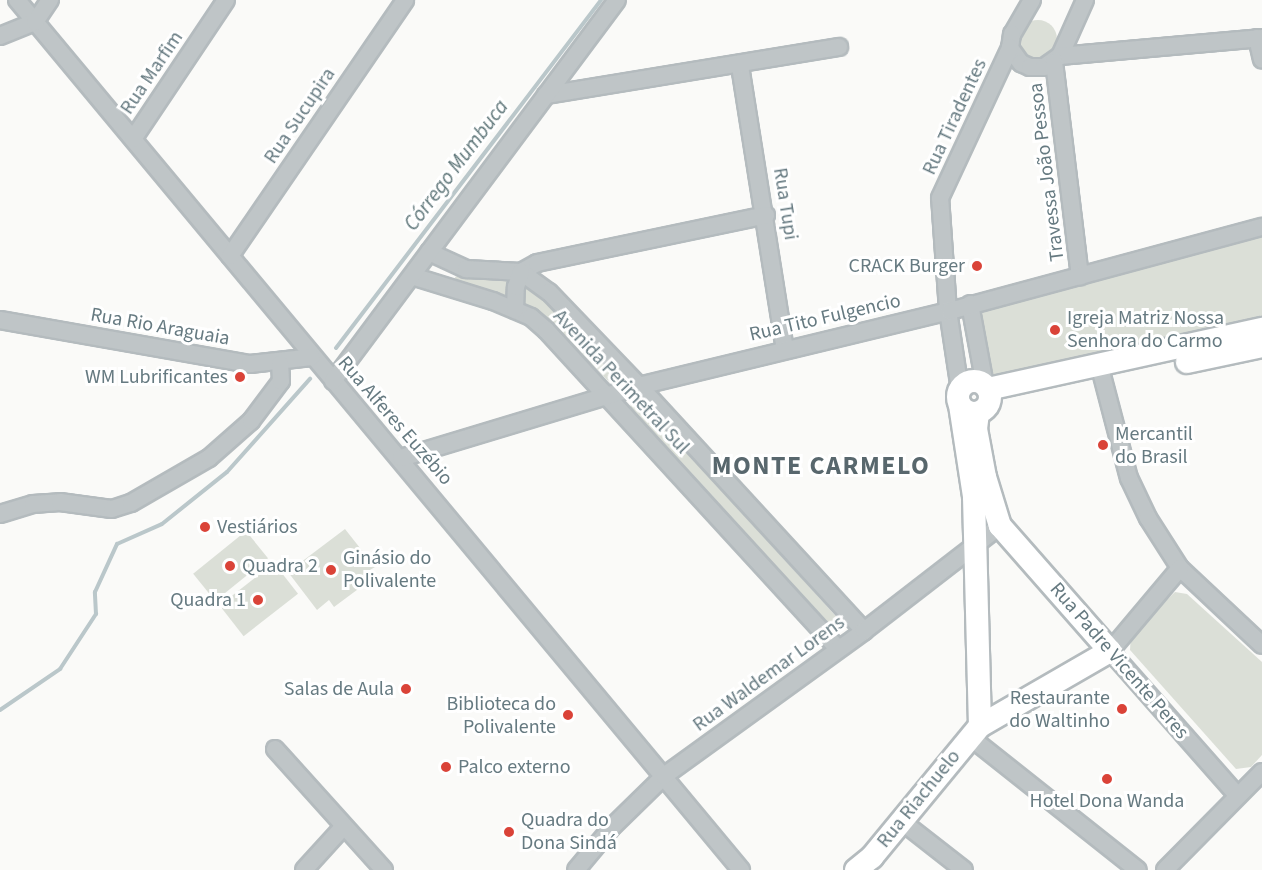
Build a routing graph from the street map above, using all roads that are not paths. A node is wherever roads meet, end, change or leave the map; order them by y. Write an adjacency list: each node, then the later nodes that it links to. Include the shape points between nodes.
1 (17, 0): 8 (street, Rua Alferes Euzébio)
2 (50, 0): 8 (street)
3 (226, 0): 17 (street, Rua Marfim)
4 (405, 0): 21 (street, Rua Sucupira)
5 (617, 0): 16 (street)
6 (1032, 0): 12 (street, Rua Tiradentes, via 1012,34)
7 (1085, 0): 13 (street)
8 (35, 22): 9 (street); 17 (street, Rua Alferes Euzébio)
9 (0, 36)
10 (1259, 38): 13 (street); 14 (street)
11 (839, 47): 15 (street)
12 (1010, 48): 13 (street, via 1021,63 1030,67); 27 (street, Rua Tiradentes, via 940,198)
13 (1057, 59): 24 (street, Travessa João Pessoa)
14 (1262, 59)
15 (740, 66): 16 (street); 18 (street, Rua Tupi)
16 (546, 95): 20 (street)
17 (133, 139): 21 (street, Rua Alferes Euzébio)
18 (766, 215): 22 (street, via 537,263); 31 (street, Rua Tupi)
19 (1262, 227): 24 (street, Rua Tito Fulgencio)
20 (429, 252): 22 (street, via 466,269); 23 (street)
21 (230, 256): 32 (street, Rua Alferes Euzébio)
22 (521, 272): 26 (street); 36 (street, Avenida Perimetral Sul, via 549,292)
23 (412, 276): 26 (street, Avenida Perimetral Sul); 35 (street)
24 (1080, 276): 25 (street, Rua Tito Fulgencio)
25 (970, 304): 27 (street, Rua Tito Fulgencio); 38 (street)
26 (515, 310): 37 (street, Avenida Perimetral Sul, via 546,330)
27 (948, 311): 31 (street, Rua Tito Fulgencio); 38 (street, Rua Tiradentes)
28 (0, 320): 33 (street, Rua Rio Araguaia, via 250,364)
29 (1262, 329): 34 (main road)
30 (1262, 346): 34 (main road)
31 (785, 349): 36 (street, Rua Tito Fulgencio)
32 (312, 357): 33 (street, Rua Rio Araguaia); 35 (street, Rua Alferes Euzébio)
33 (280, 364): 40 (street, via 281,381 251,421 209,458 131,503 112,509 60,502 33,504)
34 (1100, 372): 38 (main road); 43 (street, via 1129,478)
35 (333, 381): 39 (street, Rua Alferes Euzébio)
36 (639, 386): 37 (street, Rua Tito Fulgencio); 44 (street, Avenida Perimetral Sul)
37 (610, 397): 39 (street, Rua Tito Fulgencio); 46 (street, Avenida Perimetral Sul)
38 (977, 398): 41 (main road, via 976,429); 42 (main road)
39 (401, 458): 51 (street, Rua Alferes Euzébio)
40 (0, 514)
41 (1000, 526): 42 (street, Rua Waldemar Lorens); 47 (main road, Rua Padre Vicente Peres)
42 (976, 547): 44 (street, Rua Waldemar Lorens); 48 (main road)
43 (1180, 568): 45 (street); 47 (street)
44 (864, 631): 46 (street, Rua Waldemar Lorens)
45 (1262, 645)
46 (838, 649): 51 (street, Rua Waldemar Lorens)
47 (1110, 651): 48 (main road, Rua Riachuelo); 52 (street, Rua Padre Vicente Peres)
48 (975, 731): 53 (main road, Rua Riachuelo); 61 (street)
49 (276, 749): 54 (street)
50 (1262, 772): 52 (street)
51 (664, 776): 58 (street, Rua Waldemar Lorens, via 612,827); 59 (street, Rua Alferes Euzébio)
52 (1238, 796): 62 (street)
53 (900, 820): 55 (main road, Rua Riachuelo); 60 (street)
54 (344, 826): 56 (street); 57 (street)
55 (865, 866)
56 (304, 870)
57 (384, 870)
58 (576, 870)
59 (741, 870)
60 (964, 870)
61 (1138, 870)
62 (1165, 870)

